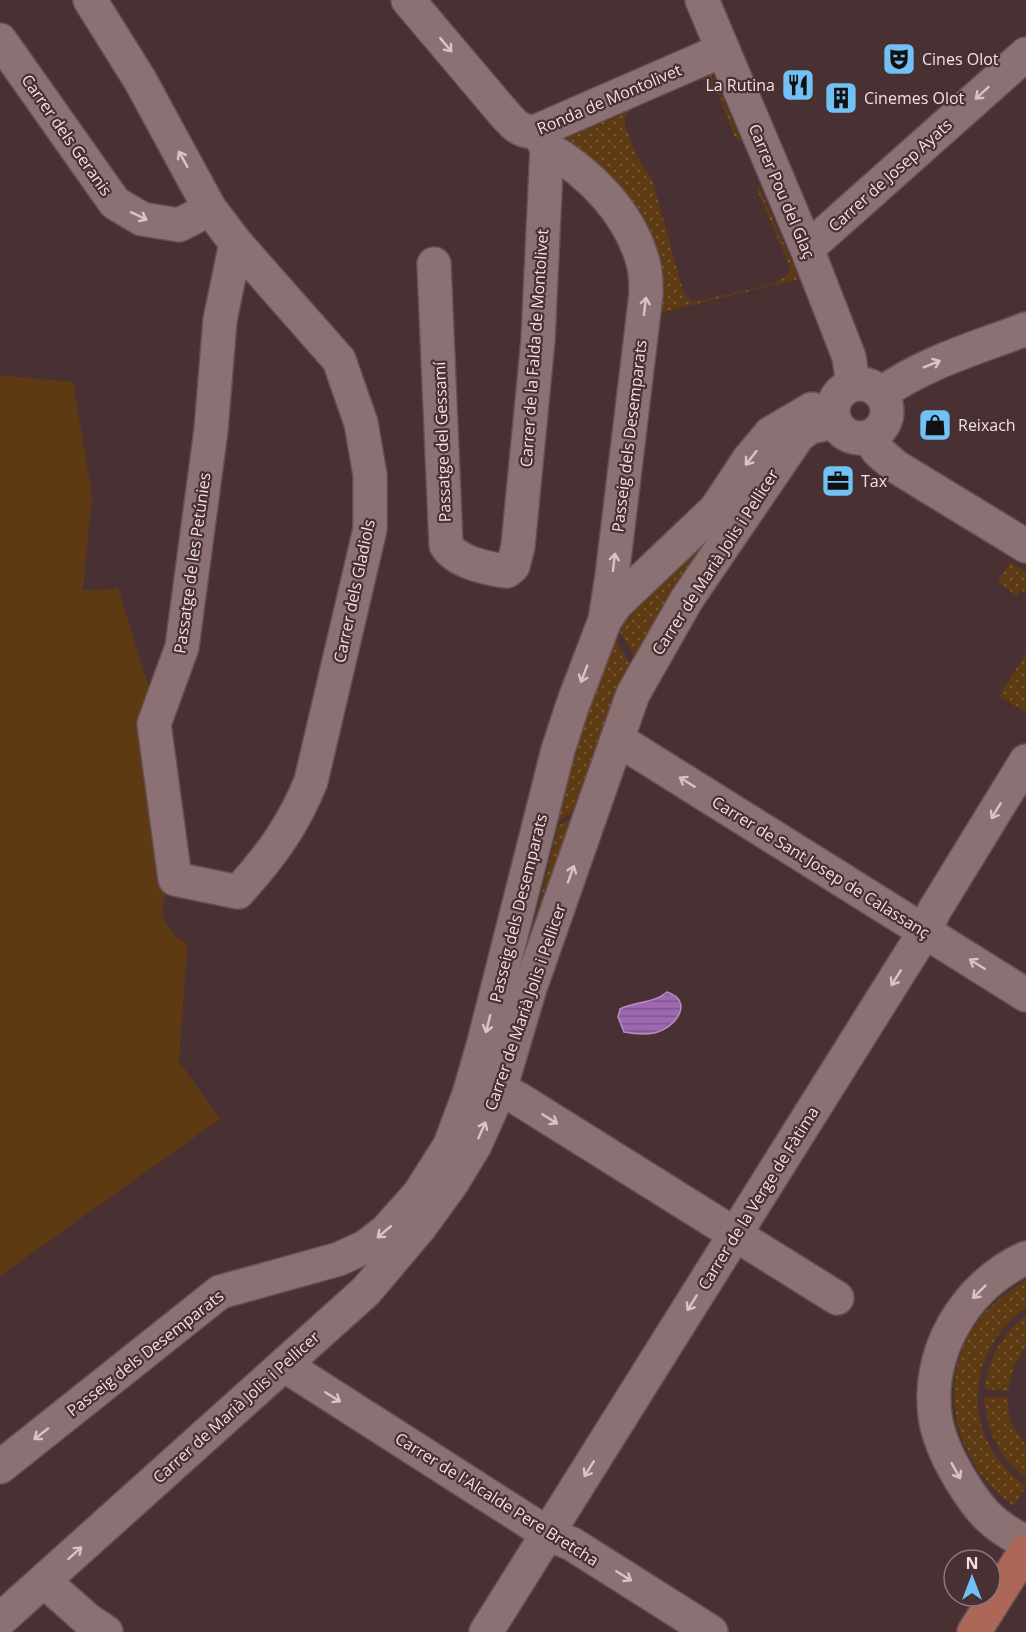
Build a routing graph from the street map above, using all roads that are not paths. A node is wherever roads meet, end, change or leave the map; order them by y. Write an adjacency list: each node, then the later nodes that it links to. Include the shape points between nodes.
1 (90, 0): 8 (street, one-way to 1, via 140,80)
2 (408, 0): 7 (street, Ronda de Montolivet, one-way to 7, via 516,127)
3 (702, 0): 5 (street, Carrer Pou del Glaç)
4 (0, 40): 8 (street, Carrer dels Geranis, one-way to 8, via 115,203 142,219 179,225)
5 (723, 50): 7 (street, Ronda de Montolivet); 10 (street, Carrer Pou del Glaç)
6 (1026, 54): 10 (street, Carrer de Josep Ayats, one-way to 10)
7 (542, 140): 16 (street, Carrer de la Falda de Montolivet, via 538,340); 17 (street, Passeig dels Desemparats, one-way to 7, via 646,277 638,246 614,206 584,173)
8 (210, 209): 9 (street)
9 (236, 243): 20 (street, Passatge de les Petúnies, via 220,320 211,430 182,647 154,724); 20 (street, Carrer dels Gladiols, via 339,360 361,423 370,475 370,529 326,724 299,811 263,865 238,892)
10 (807, 249): 13 (street, Carrer Pou del Glaç, via 849,357)
11 (434, 264): 16 (street, Passatge del Gessamí, via 446,545 459,558 489,567)
12 (1026, 329): 13 (street, one-way to 12)
13 (851, 400): 14 (street, via 838,428 850,436); 14 (street, Carrer Pou del Glaç, via 886,402 886,421); 17 (street, one-way to 17, via 794,419 771,433 716,509 616,604); 18 (street, Carrer de Marià Jolis i Pellicer, via 798,436 687,599 642,675)
14 (868, 437): 15 (street, via 895,466)
15 (1026, 546)
16 (513, 567)
17 (605, 620): 28 (street, Passeig dels Desemparats, one-way to 28, via 560,742 469,1094 450,1145 419,1194 386,1231 339,1260 220,1292)
18 (617, 738): 21 (street, Carrer de Sant Josep de Calassanç, one-way to 18); 23 (street, Carrer de Marià Jolis i Pellicer, one-way to 18, via 530,988)
19 (1026, 761): 21 (street, Carrer de la Verge de Fàtima, one-way to 21)
20 (175, 879)
21 (925, 932): 22 (street, Carrer de Sant Josep de Calassanç, one-way to 21); 24 (street, Carrer de la Verge de Fàtima, one-way to 24)
22 (1026, 995)
23 (500, 1089): 24 (street, one-way to 24); 27 (street, Carrer de Marià Jolis i Pellicer, one-way to 23, via 366,1291 420,1227 475,1145)
24 (735, 1234): 26 (street); 29 (street, Carrer de la Verge de Fàtima, one-way to 29)
25 (1026, 1258): 30 (street, one-way to 30, via 996,1275 957,1318 935,1330 939,1359 934,1408 940,1438 978,1505 1006,1532)
26 (837, 1298)
27 (284, 1365): 29 (street, Carrer de l'Alcalde Pere Bretcha, one-way to 29); 32 (street, Carrer de Marià Jolis i Pellicer, one-way to 27)
28 (0, 1467)
29 (548, 1534): 35 (street, Carrer de la Verge de Fàtima); 36 (street, Carrer de l'Alcalde Pere Bretcha, one-way to 36, via 572,1544)
30 (1026, 1542)
31 (1026, 1550): 37 (main road)
32 (45, 1581): 33 (street, Carrer de Marià Jolis i Pellicer); 34 (street)
33 (0, 1620)
34 (106, 1632)
35 (486, 1632)
36 (711, 1632)
37 (974, 1632)

